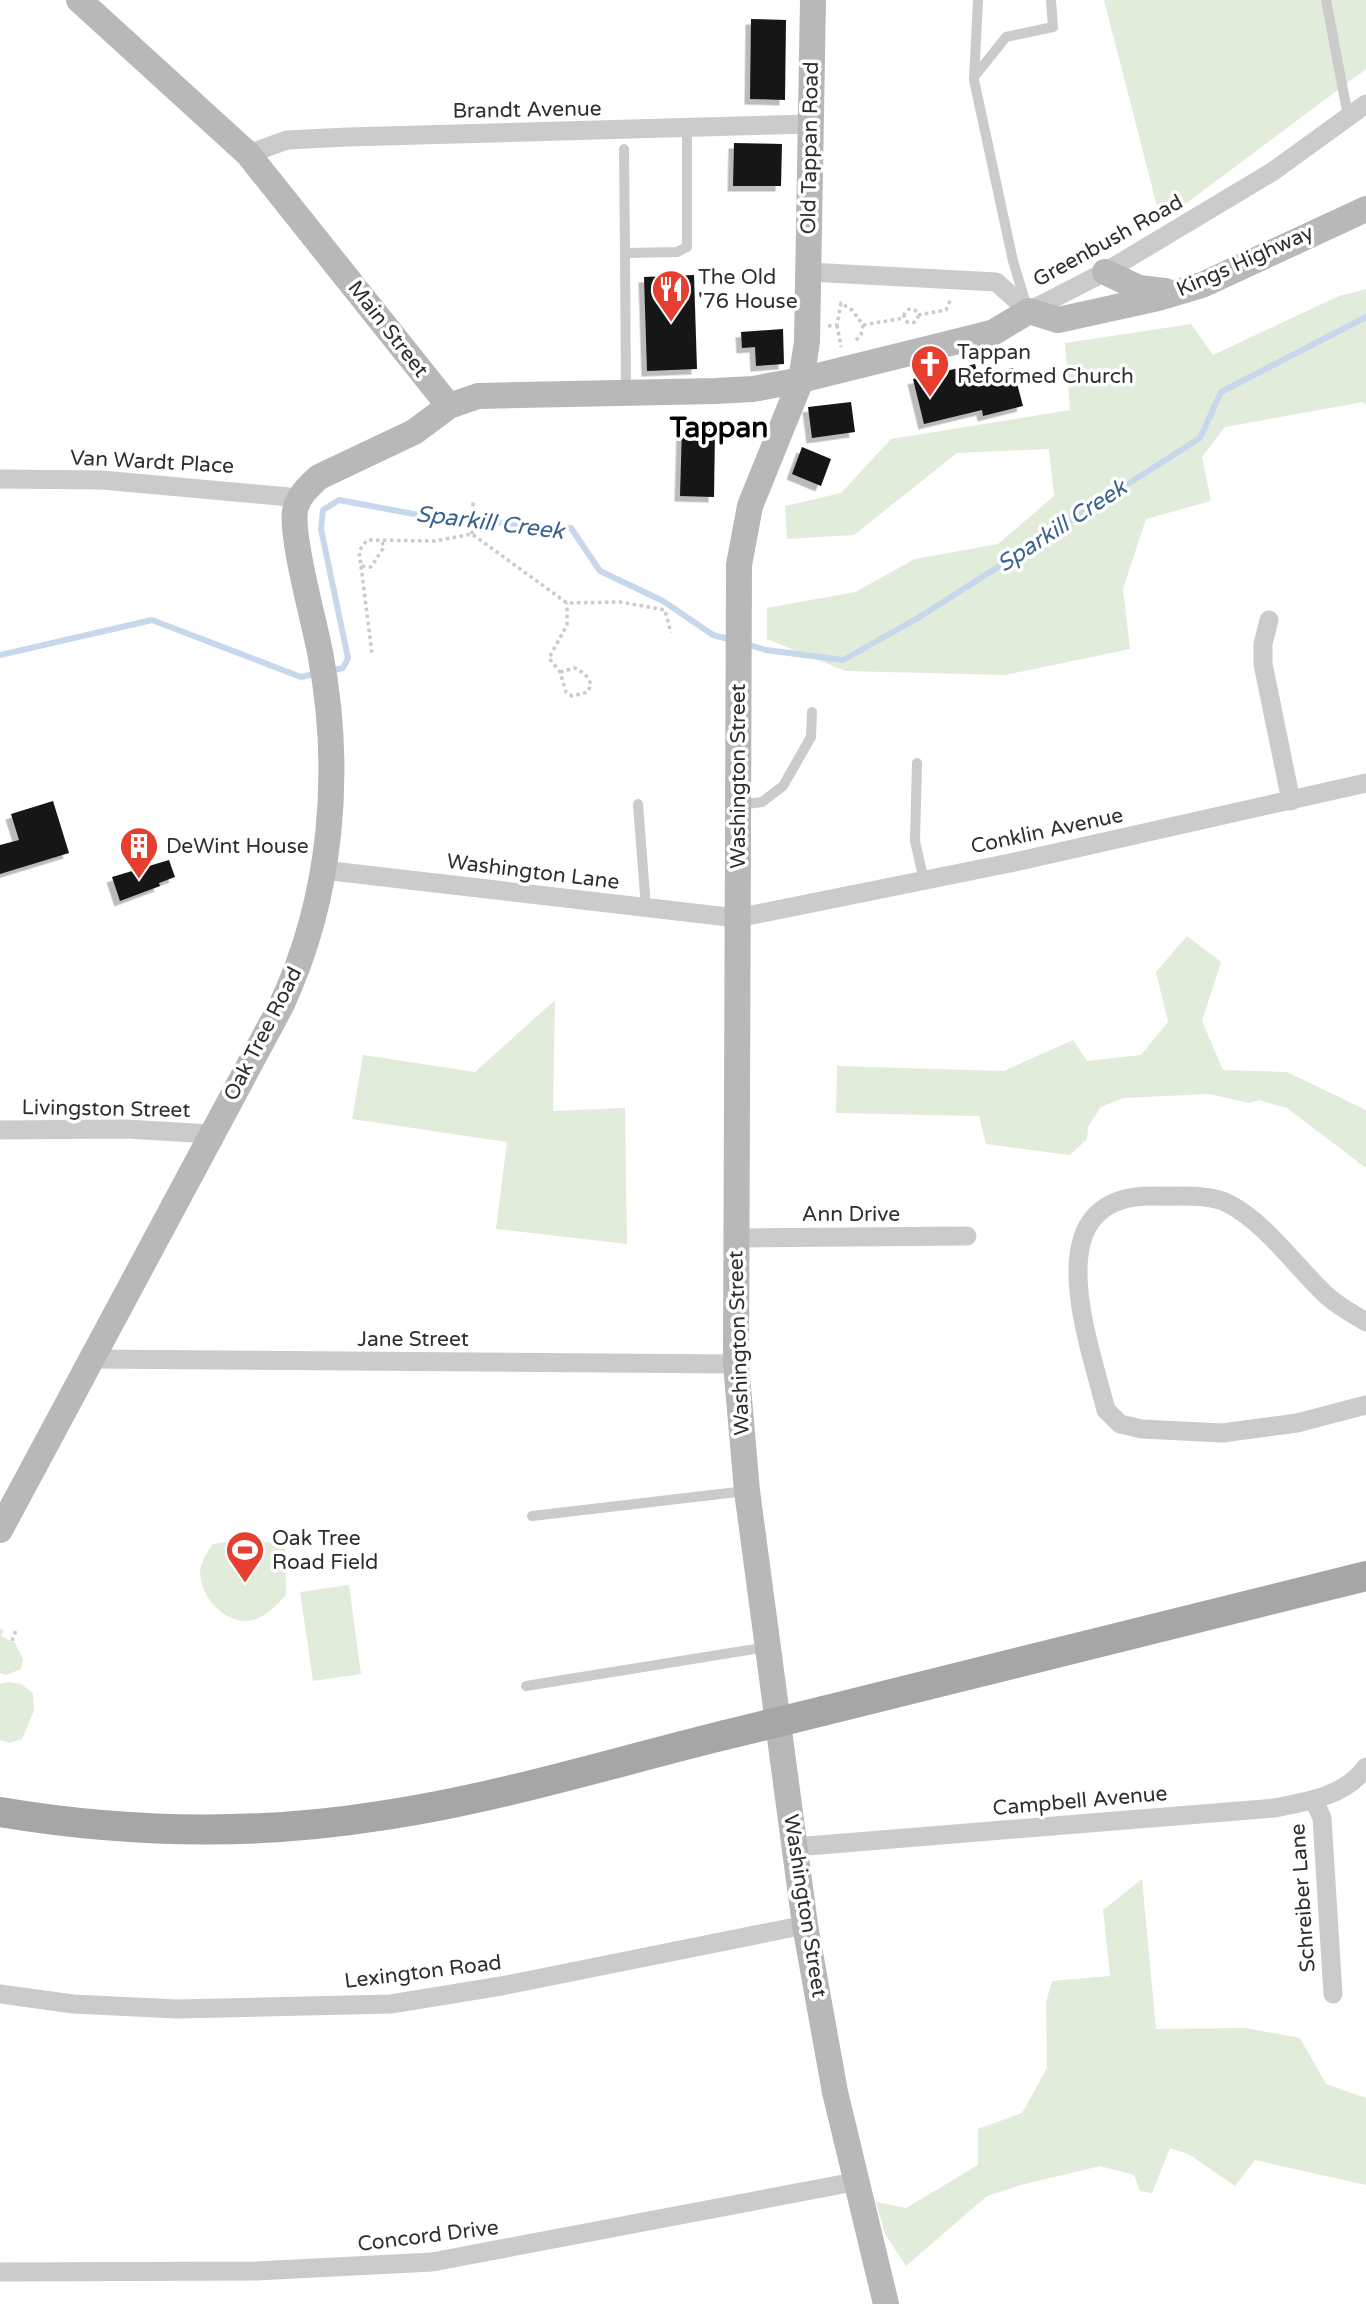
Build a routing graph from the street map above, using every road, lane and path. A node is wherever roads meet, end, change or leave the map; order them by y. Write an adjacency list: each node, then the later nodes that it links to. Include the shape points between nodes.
1 (79, 0): 12 (street, Main Street)
2 (813, 0): 9 (street, Old Tappan Road)
3 (978, 0): 6 (lane)
4 (1051, 0): 6 (lane, via 1053,27 1006,37)
5 (1326, 0): 8 (lane)
6 (974, 78): 19 (lane, via 1013,261)
7 (1366, 104): 8 (street, Greenbush Road)
8 (1348, 116): 16 (street, Greenbush Road, via 1272,172)
9 (810, 124): 10 (street, Brandt Avenue); 15 (street, Old Tappan Road)
10 (687, 129): 12 (street, Brandt Avenue, via 287,140); 14 (lane, via 687,247 677,252)
11 (624, 149): 14 (lane)
12 (248, 154): 27 (street, Main Street)
13 (1366, 209): 17 (street, Kings Highway, via 1202,285)
14 (625, 253): 26 (lane)
15 (808, 272): 19 (street, Greenbush Road, via 996,282); 25 (street, Old Tappan Road, via 807,342)
16 (1105, 272): 17 (street, via 1139,288); 19 (street, Greenbush Road)
17 (1177, 292): 19 (street, Kings Highway, via 1058,320)
18 (958, 295): 20 (path, via 946,310)
19 (1029, 311): 25 (street, via 994,332)
20 (918, 315): 21 (path, via 909,310); 21 (path, via 913,323)
21 (904, 318): 23 (path)
22 (837, 325): 23 (path, via 841,303); 23 (path, via 839,350 857,340); 24 (path, via 828,326)
23 (863, 325)
24 (828, 338)
25 (801, 380): 26 (street, via 753,389); 44 (street, Washington Street, via 750,506 738,565)
26 (626, 393): 27 (street, via 478,396)
27 (449, 406): 29 (street, via 414,432 319,477)
28 (0, 479): 29 (street, Van Wardt Place, via 102,480)
29 (300, 498): 45 (street, Oak Tree Road, via 295,523 328,695 331,754)
30 (472, 502): 31 (path)
31 (472, 534): 32 (path, via 435,541); 34 (path)
32 (382, 542): 33 (path, via 384,547 371,566); 33 (path, via 367,540 359,551)
33 (361, 566): 37 (path)
34 (567, 603): 36 (path, via 620,602 665,610); 38 (path, via 567,625 549,658)
35 (1269, 620): 42 (street, via 1263,664)
36 (671, 633)
37 (372, 654)
38 (560, 672): 38 (path, via 566,692 572,696 588,692 591,684 585,674 575,668)
39 (812, 712): 44 (lane, via 811,737 783,786 762,802)
40 (917, 763): 46 (lane, via 915,841)
41 (1366, 783): 42 (street, Conklin Avenue)
42 (1291, 801): 46 (street, Conklin Avenue)
43 (638, 804): 47 (lane)
44 (738, 805): 48 (street, Washington Street)
45 (323, 870): 47 (street, Washington Lane); 50 (street, Oak Tree Road, via 298,971)
46 (923, 881): 48 (street, Conklin Avenue)
47 (646, 908): 48 (street, Washington Lane)
48 (737, 918): 52 (street, Washington Street)
49 (0, 1130): 50 (street, Livingston Street)
50 (211, 1134): 54 (street, Oak Tree Road)
51 (967, 1236): 52 (street, Ann Drive)
52 (736, 1238): 55 (street, Washington Street)
53 (1366, 1322): 56 (street, via 1328,1297 1271,1237 1228,1203 1135,1196 1106,1206 1083,1232 1078,1293 1105,1410 1120,1424 1222,1433 1297,1423)
54 (90, 1359): 55 (street, Jane Street); 59 (street, Oak Tree Road)
55 (736, 1364): 57 (street, Washington Street)
56 (1366, 1405)
57 (747, 1491): 58 (lane); 63 (street, Washington Street)
58 (532, 1516)
59 (0, 1530)
60 (1366, 1576): 67 (main road, bridge, via 448,1803 322,1824 239,1829 156,1829)
61 (16, 1630): 62 (path)
62 (12, 1641)
63 (768, 1647): 64 (lane); 68 (street, Washington Street)
64 (526, 1686)
65 (1364, 1772): 66 (street, Campbell Avenue)
66 (1314, 1800): 68 (street, Campbell Avenue, via 1274,1808); 71 (street, Schreiber Lane, via 1322,1818)
67 (0, 1812)
68 (795, 1847): 69 (street, Washington Street)
69 (806, 1925): 70 (street, Lexington Road, via 391,2004 177,2009 73,2004); 72 (street, Washington Street)
70 (0, 1994)
71 (1333, 1994)
72 (854, 2182): 73 (street, Concord Drive, via 432,2263 256,2271); 74 (street, Washington Street)
73 (0, 2272)
74 (886, 2304)

